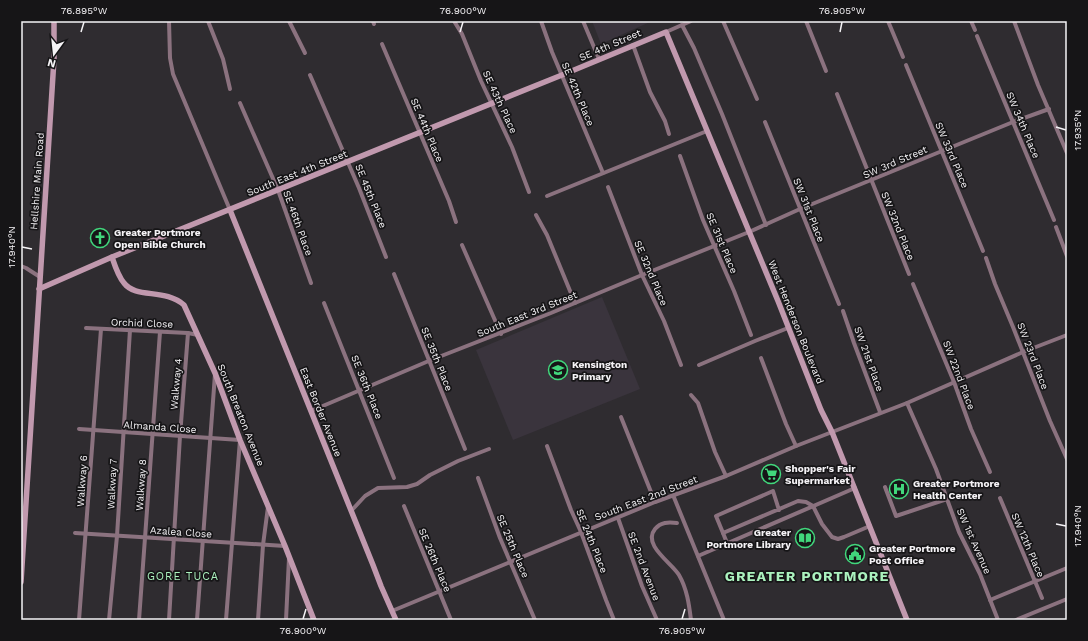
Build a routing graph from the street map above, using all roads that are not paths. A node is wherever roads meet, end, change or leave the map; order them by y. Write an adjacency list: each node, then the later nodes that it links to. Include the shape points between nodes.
1 (54, 21): 67 (street, Hellshire Main Road, via 54,58)
2 (169, 21): 49 (street, via 173,74)
3 (208, 21): 27 (street, via 223,60)
4 (289, 21): 20 (street)
5 (454, 21): 31 (street, SE 43th Place)
6 (541, 21): 26 (street, SE 42th Place)
7 (583, 21): 22 (street)
8 (691, 21): 14 (street)
9 (723, 21): 29 (street)
10 (806, 21): 24 (street)
11 (888, 21): 21 (street)
12 (971, 21): 15 (street)
13 (1014, 21): 32 (street)
14 (684, 23): 16 (street); 53 (street)
15 (975, 30)
16 (666, 32): 19 (street, SE 4th Street); 35 (street, West Henderson Boulevard)
17 (976, 36): 34 (street, SW 34th Place)
18 (382, 44): 36 (street, SE 44th Place)
19 (633, 45): 22 (street, SE 4th Street); 37 (street)
20 (305, 53)
21 (903, 57)
22 (599, 59): 26 (street, SE 4th Street)
23 (906, 65): 38 (street, SW 33rd Place)
24 (826, 71)
25 (310, 75): 41 (street, SE 45th Place)
26 (562, 76): 31 (street, South East 4th Street); 42 (street, SE 42th Place)
27 (230, 89)
28 (837, 94): 43 (street, SW 32nd Place)
29 (757, 100)
30 (240, 103): 45 (street, SE 46th Place)
31 (492, 103): 36 (street, South East 4th Street); 46 (street, SE 43th Place)
32 (1048, 109): 34 (street, SW 3rd Street); 39 (street)
33 (765, 122): 48 (street, SW 31st Place)
34 (1013, 122): 38 (street, SW 3rd Street); 51 (street, SW 34th Place)
35 (707, 131): 42 (street); 55 (street, West Henderson Boulevard)
36 (419, 133): 41 (street, South East 4th Street); 52 (street, SE 44th Place)
37 (669, 134)
38 (942, 152): 43 (street, SW 3rd Street); 58 (street, SW 33rd Place)
39 (1067, 153)
40 (680, 156): 57 (street, SE 31st Place)
41 (348, 162): 45 (street, South East 4th Street); 60 (street, SE 45th Place)
42 (603, 173): 47 (street)
43 (872, 181): 48 (street, SW 3rd Street); 65 (street, SW 32nd Place)
44 (608, 188): 66 (street, SE 32nd Place)
45 (278, 190): 49 (street, South East 4th Street); 68 (street, SE 46th Place)
46 (529, 192)
47 (547, 196)
48 (800, 209): 53 (street, SW 3rd Street); 73 (street, SW 31st Place)
49 (230, 210): 61 (street, South East 4th Street); 95 (street, East Border Avenue)
50 (536, 215): 72 (street)
51 (1054, 220)
52 (456, 222)
53 (766, 225): 55 (street, SW 3rd Street)
54 (1056, 227): 59 (street)
55 (749, 232): 57 (street, South East 3rd Street); 76 (street, West Henderson Boulevard)
56 (462, 245): 81 (street)
57 (714, 246): 66 (street, South East 3rd Street); 83 (street, SE 31st Place)
58 (983, 251)
59 (1067, 256)
60 (386, 257)
61 (112, 258): 70 (street, South East 4th Street); 82 (street, South Breaton Avenue, via 119,276 128,288 138,292 170,296 184,305)
62 (986, 258): 85 (street, SW 23rd Place)
63 (21, 266): 67 (street)
64 (394, 274): 87 (street, SE 35th Place)
65 (909, 274)
66 (642, 275): 72 (street, South East 3rd Street); 88 (street, SE 32nd Place)
67 (40, 277): 70 (street, Hellshire Main Road)
68 (312, 283)
69 (914, 284): 91 (street, SW 22nd Place)
70 (39, 289): 145 (street, Hellshire Main Road)
71 (324, 303): 92 (street, SE 36th Place)
72 (575, 303): 81 (street, South East 3rd Street)
73 (839, 304)
74 (843, 311): 96 (street, SW 21st Place)
75 (86, 328): 77 (street, Orchid Close)
76 (788, 328): 89 (street); 101 (street, West Henderson Boulevard)
77 (101, 329): 78 (street, Orchid Close); 99 (street, Walkway 6)
78 (130, 330): 79 (street, Orchid Close); 100 (street, Walkway 7)
79 (160, 332): 80 (street, Orchid Close); 102 (street, Walkway 8)
80 (188, 333): 82 (street, Orchid Close); 103 (street, Walkway 4)
81 (501, 334): 87 (street, South East 3rd Street)
82 (198, 335): 90 (street, South Breaton Avenue)
83 (751, 335)
84 (1067, 335): 85 (street, South East 2nd Street)
85 (1023, 352): 91 (street, South East 2nd Street); 110 (street, SW 23rd Place)
86 (761, 358): 107 (street)
87 (429, 361): 92 (street, South East 3rd Street); 108 (street, SE 35th Place)
88 (681, 365)
89 (699, 365)
90 (215, 373): 104 (street); 105 (street, South Breaton Avenue)
91 (954, 382): 94 (street, South East 2nd Street); 111 (street, SW 22nd Place)
92 (359, 390): 95 (street, South East 3rd Street); 113 (street, SE 36th Place)
93 (691, 395): 112 (street, via 698,403)
94 (906, 403): 96 (street, South East 2nd Street); 119 (street, SW 1st Avenue)
95 (311, 410): 125 (street, East Border Avenue)
96 (880, 412): 101 (street, South East 2nd Street)
97 (621, 417): 120 (street)
98 (79, 429): 99 (street, Almanda Close)
99 (94, 430): 100 (street, Almanda Close); 131 (street, Walkway 6)
100 (123, 432): 102 (street, Almanda Close); 133 (street, Walkway 7)
101 (832, 432): 107 (street, South East 2nd Street); 116 (street, West Henderson Boulevard)
102 (153, 434): 103 (street, Almanda Close); 134 (street, Walkway 8)
103 (180, 436): 104 (street, Almanda Close); 135 (street, Walkway 4)
104 (211, 438): 105 (street, Almanda Close); 136 (street)
105 (240, 440): 121 (street, South Breaton Avenue); 137 (street)
106 (547, 446): 129 (street, SE 24th Place)
107 (796, 446): 112 (street, South East 2nd Street)
108 (465, 449)
109 (489, 449): 125 (street, via 458,461 417,484 378,488 365,496)
110 (1067, 459)
111 (990, 472)
112 (726, 476): 117 (street, South East 2nd Street)
113 (394, 478)
114 (478, 478): 143 (street, SE 25th Place)
115 (885, 487): 119 (street, via 896,516)
116 (854, 488): 123 (street); 128 (street, West Henderson Boulevard)
117 (673, 495): 120 (street, South East 2nd Street); 141 (street)
118 (1000, 498): 146 (street, SW 12th Place)
119 (947, 499): 150 (street, SW 1st Avenue)
120 (655, 502): 126 (street, South East 2nd Street)
121 (268, 505): 139 (street); 140 (street, South Breaton Avenue)
122 (404, 506): 147 (street, SE 26th Place)
123 (813, 506): 124 (street, via 798,501); 128 (street, via 832,537 838,539); 138 (street)
124 (779, 510): 132 (street); 132 (street, via 773,491 716,516)
125 (351, 511): 151 (street, East Border Avenue)
126 (618, 518): 129 (street, South East 2nd Street); 165 (street, SE 2nd Avenue)
127 (677, 523): 166 (street, via 659,525 652,532 651,540 681,580 689,601)
128 (870, 526): 168 (street, West Henderson Boulevard)
129 (581, 532): 143 (street, South East 2nd Street); 164 (street, SE 24th Place)
130 (75, 533): 131 (street, Azalea Close)
131 (86, 533): 133 (street, Azalea Close); 152 (street, Walkway 6)
132 (723, 533): 138 (street)
133 (117, 536): 134 (street, Azalea Close); 153 (street, Walkway 7)
134 (146, 538): 135 (street, Azalea Close); 154 (street, Walkway 8)
135 (173, 539): 136 (street, Azalea Close); 155 (street, Walkway 4)
136 (204, 541): 137 (street, Azalea Close); 156 (street)
137 (232, 543): 139 (street, Azalea Close); 157 (street)
138 (727, 543): 141 (street)
139 (263, 545): 140 (street, Azalea Close); 158 (street)
140 (285, 546): 142 (street, South Breaton Avenue)
141 (698, 556): 167 (street)
142 (289, 557): 159 (street); 160 (street, South Breaton Avenue)
143 (511, 562): 147 (street, South East 2nd Street); 163 (street, SE 25th Place)
144 (1067, 568): 146 (street)
145 (21, 582)
146 (1035, 582): 148 (street, SW 12th Place); 150 (street)
147 (439, 591): 151 (street, South East 2nd Street); 162 (street, SE 26th Place)
148 (1042, 598)
149 (1067, 599): 170 (street)
150 (990, 600): 169 (street, SW 1st Avenue)
151 (392, 611): 161 (street, East Border Avenue)
152 (79, 620)
153 (109, 620)
154 (139, 620)
155 (169, 620)
156 (198, 620)
157 (226, 620)
158 (258, 620)
159 (286, 620)
160 (314, 620)
161 (396, 620)
162 (451, 620)
163 (535, 620)
164 (614, 620)
165 (657, 620)
166 (691, 620)
167 (724, 620)
168 (907, 620)
169 (998, 620)
170 (1016, 620)

